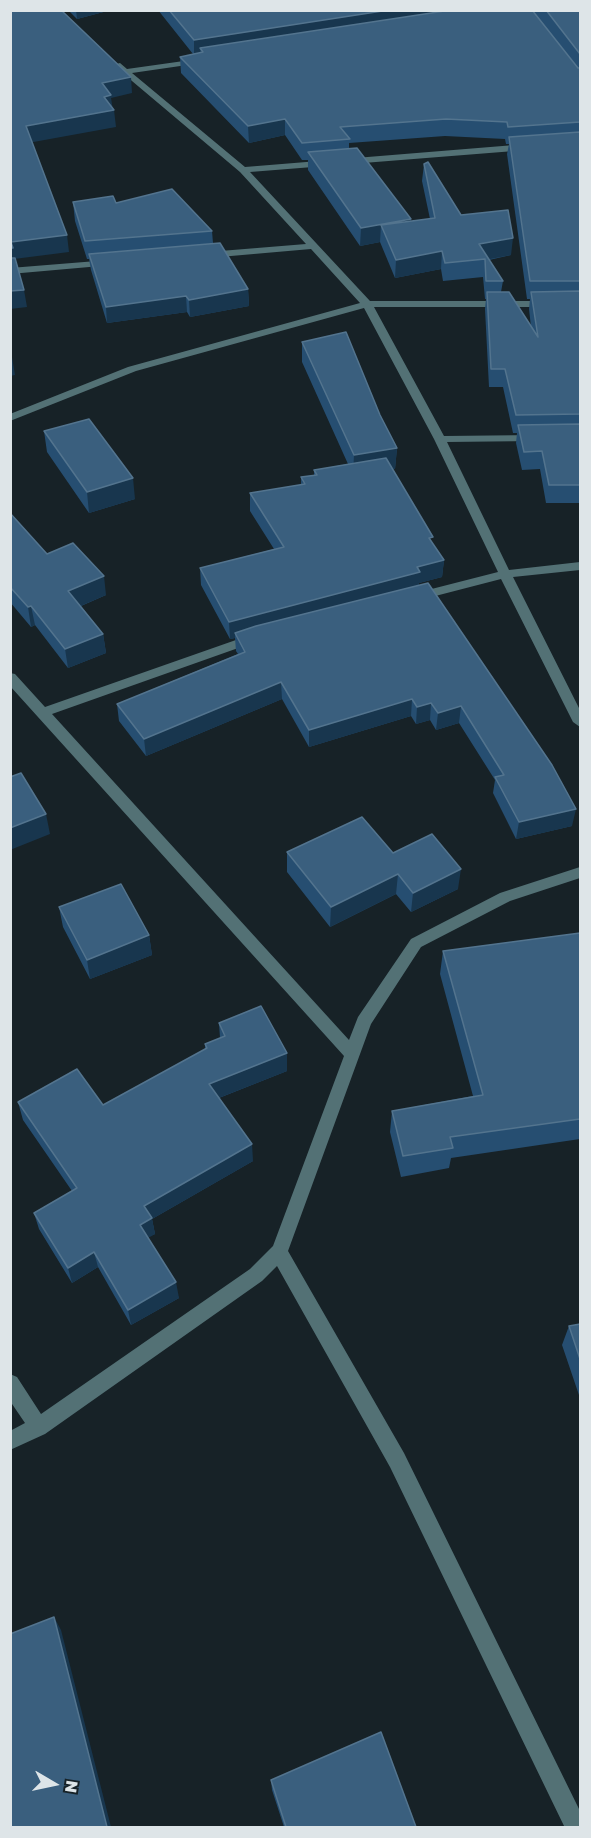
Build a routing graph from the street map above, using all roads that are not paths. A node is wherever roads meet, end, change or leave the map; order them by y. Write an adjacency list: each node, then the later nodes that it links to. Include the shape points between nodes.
1 (108, 57): 3 (street)
2 (207, 60): 3 (street)
3 (124, 72): 5 (street)
4 (535, 147): 5 (street)
5 (243, 170): 6 (street)
6 (313, 246): 7 (street); 10 (street)
7 (197, 256)
8 (116, 262): 9 (street)
9 (10, 271)
10 (367, 304): 11 (street); 12 (street, via 132,369); 13 (street)
11 (580, 304)
12 (10, 418)
13 (440, 438): 14 (street); 16 (street)
14 (545, 438)
15 (580, 566): 16 (street)
16 (505, 574): 17 (street); 21 (street)
17 (402, 600)
18 (264, 635): 20 (street)
19 (10, 677): 20 (street)
20 (44, 712): 23 (street)
21 (580, 722)
22 (580, 872): 23 (street, via 505,897 416,943 364,1022)
23 (352, 1054): 24 (street)
24 (279, 1252): 26 (street, via 256,1275); 28 (street, via 397,1460)
25 (10, 1383): 26 (street)
26 (39, 1427): 27 (street)
27 (10, 1441)
28 (577, 1827)

